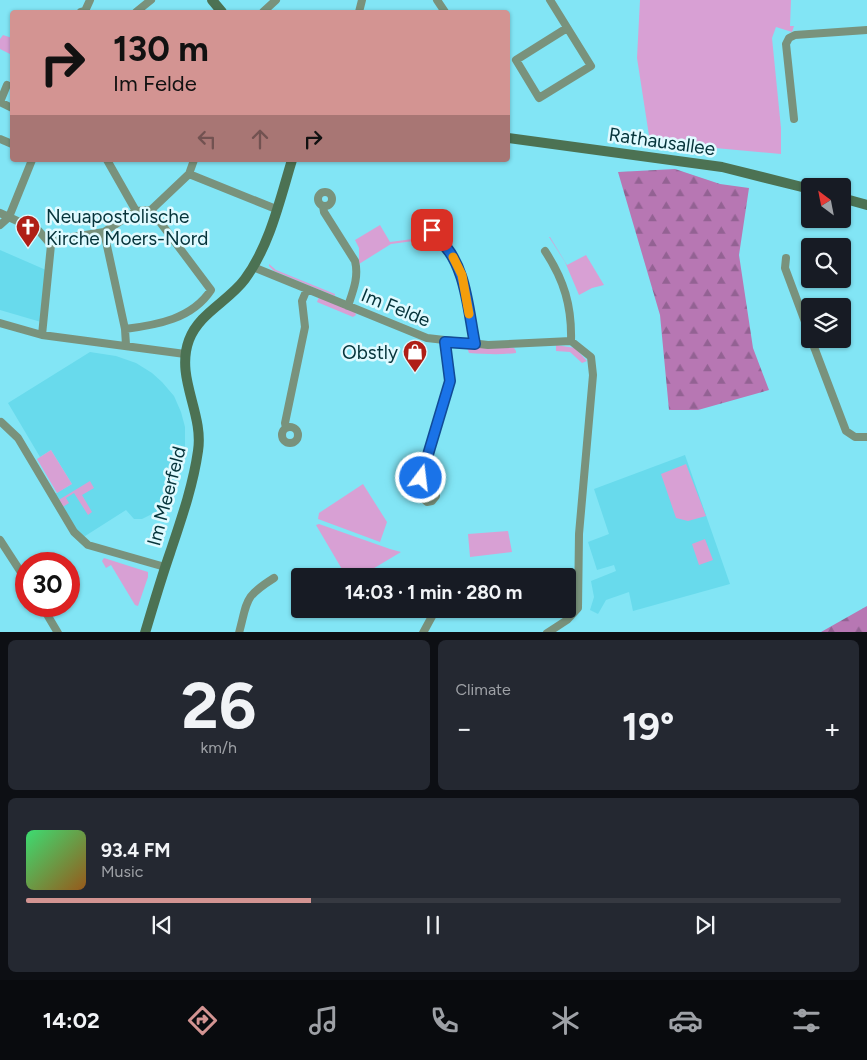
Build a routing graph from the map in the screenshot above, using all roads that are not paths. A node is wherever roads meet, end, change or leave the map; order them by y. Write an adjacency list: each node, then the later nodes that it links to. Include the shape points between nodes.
1 (151, 0): 5 (street)
2 (212, 0): 6 (street)
3 (276, 0): 7 (street)
4 (550, 0): 8 (street)
5 (138, 10)
6 (220, 10)
7 (265, 10)
8 (567, 28): 8 (street, via 516,60 539,98 591,66)
9 (867, 30): 12 (street, via 789,38 786,44)
10 (7, 85): 11 (street, via 0,102)
11 (10, 107)
12 (794, 119)
13 (510, 138): 19 (street, Rathausallee, via 722,167)
14 (31, 162): 27 (street)
15 (107, 162): 25 (street)
16 (193, 162): 18 (street)
17 (291, 162): 23 (street, Im Meerfeld)
18 (189, 174): 23 (street); 24 (street)
19 (801, 187)
20 (851, 201): 21 (street)
21 (867, 205)
22 (323, 206): 36 (street, via 357,270)
23 (276, 209): 34 (street, Im Meerfeld)
24 (151, 210): 25 (street); 39 (street, via 211,290 200,304 184,314 158,325)
25 (136, 211): 29 (street)
26 (0, 213): 27 (street)
27 (9, 217): 28 (street); 31 (street, via 39,231)
28 (0, 224)
29 (104, 232): 31 (street, via 60,239); 39 (street)
30 (438, 239): 43 (street, via 448,248 462,275)
31 (51, 245): 40 (street)
32 (545, 251): 41 (street, via 556,268 570,308)
33 (786, 258): 37 (street, via 785,268)
34 (253, 267): 35 (street, Im Felde); 46 (street, Im Meerfeld, via 197,326)
35 (307, 289): 36 (street, Im Felde); 48 (street, via 302,301 305,327)
36 (348, 306): 42 (street, Im Felde, via 427,338)
37 (801, 310)
38 (0, 323): 40 (street)
39 (125, 330): 44 (street)
40 (42, 335): 44 (street)
41 (571, 340): 43 (street, Im Felde); 61 (street, via 591,357 593,375 579,534 578,608 567,620)
42 (445, 342): 43 (street, Im Felde); 50 (street, via 450,381 423,468)
43 (475, 344)
44 (126, 345): 46 (street)
45 (815, 348): 49 (street, via 846,431 855,437)
46 (184, 354): 53 (street, Im Meerfeld, via 199,444 192,480)
47 (1, 422): 53 (street, via 18,438 74,532 84,543)
48 (286, 428)
49 (867, 437)
50 (424, 488)
51 (0, 540): 52 (street)
52 (15, 563)
53 (165, 567): 58 (street, Im Meerfeld)
54 (274, 578): 59 (street, via 248,598)
55 (49, 617): 57 (street)
56 (431, 618): 60 (street)
57 (58, 632)
58 (145, 632)
59 (239, 632)
60 (423, 632)
61 (547, 632)

